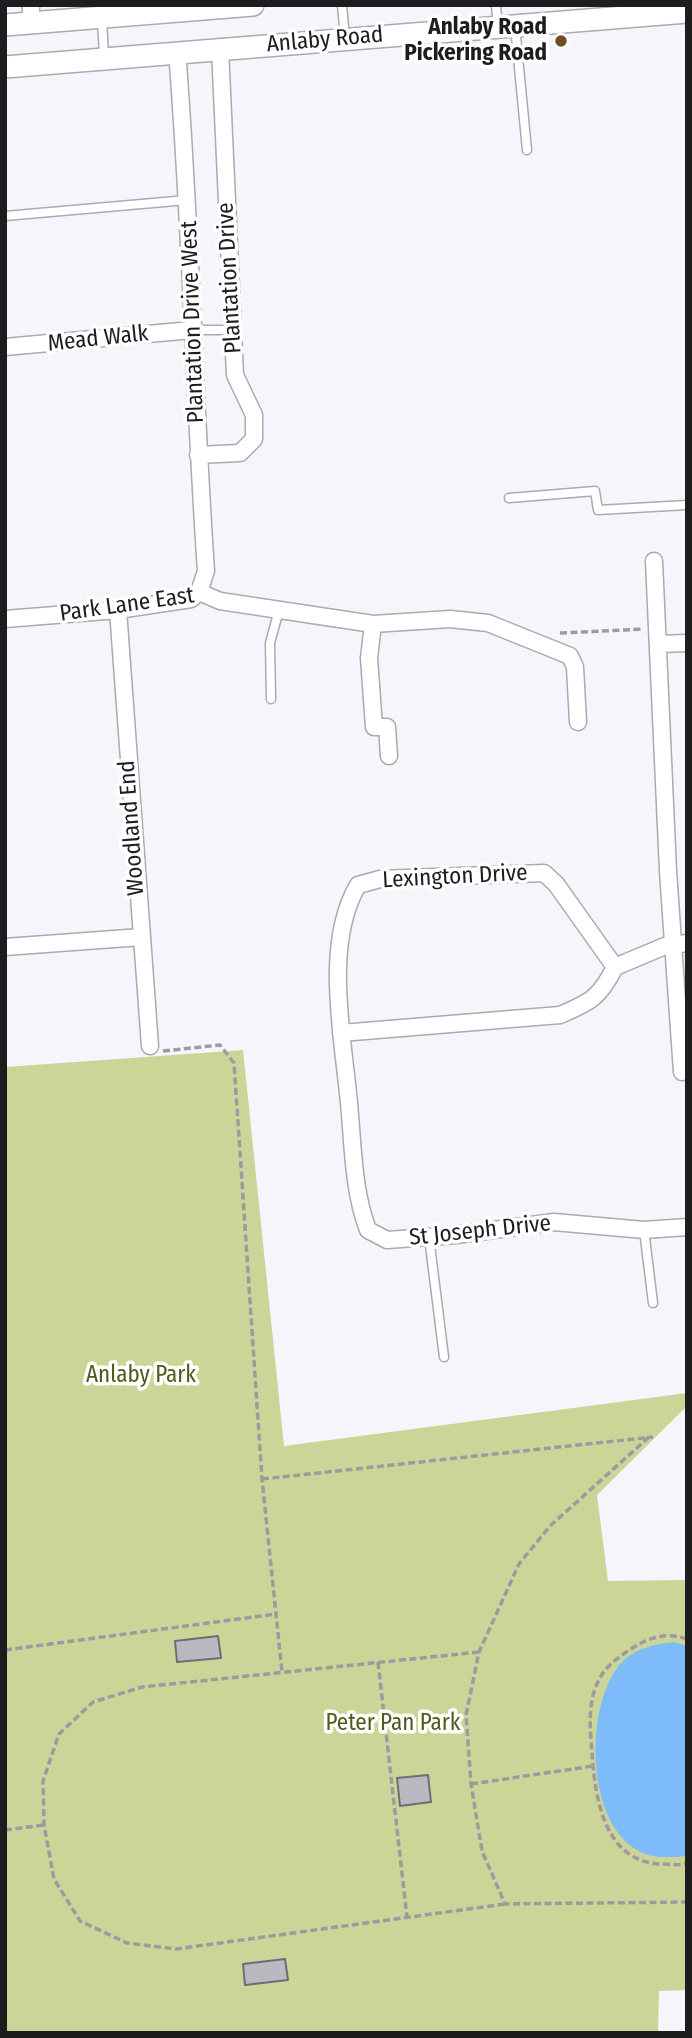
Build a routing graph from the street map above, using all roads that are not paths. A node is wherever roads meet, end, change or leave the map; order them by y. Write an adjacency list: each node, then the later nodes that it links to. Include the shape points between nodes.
1 (253, 5): 7 (main road, Anlaby Road)
2 (342, 5): 10 (lane)
3 (496, 5): 9 (lane)
4 (656, 10): 5 (main road, Anlaby Road); 9 (main road, Anlaby Road)
5 (687, 12)
6 (31, 14): 7 (main road, Anlaby Road); 8 (main road, Anlaby Road)
7 (102, 18): 13 (lane)
8 (5, 25)
9 (507, 27): 10 (main road, Anlaby Road); 15 (lane)
10 (345, 38): 11 (main road, Anlaby Road)
11 (220, 49): 12 (main road, Anlaby Road); 19 (street, Plantation Drive)
12 (177, 51): 13 (main road, Anlaby Road); 16 (street, Plantation Drive West)
13 (104, 59): 14 (main road, Anlaby Road)
14 (5, 67)
15 (527, 150)
16 (188, 200): 17 (lane); 18 (street, Plantation Drive West)
17 (5, 216)
18 (192, 330): 19 (lane); 20 (street, Mead Walk); 21 (street, Plantation Drive West)
19 (232, 330): 21 (street, Plantation Drive, via 235,375 254,415 254,439 240,453)
20 (5, 347)
21 (198, 456): 25 (street, Plantation Drive West, via 206,571)
22 (509, 498): 23 (lane, via 595,491 598,510)
23 (687, 505)
24 (654, 561): 31 (street)
25 (199, 592): 26 (street, Park Lane East, via 191,598); 27 (street, Park Lane East, via 220,601)
26 (118, 610): 28 (street, Park Lane East); 35 (street, Woodland End)
27 (279, 610): 29 (street, Park Lane East); 32 (lane, via 270,643)
28 (5, 619)
29 (373, 624): 33 (street, Park Lane East, via 488,623 570,656 575,667); 34 (street, via 369,658 374,727 387,727)
30 (687, 643): 31 (street)
31 (659, 644): 36 (street)
32 (271, 699)
33 (578, 722)
34 (389, 756)
35 (141, 937): 37 (street); 40 (street, Woodland End)
36 (680, 944): 38 (street); 41 (street)
37 (5, 947)
38 (615, 967): 39 (street, via 591,1002 560,1015); 39 (street, Lexington Drive, via 544,873 380,879 358,885 347,904 339,980)
39 (341, 1033): 42 (street, Lexington Drive)
40 (150, 1046)
41 (682, 1072)
42 (348, 1097): 45 (street, St Joseph Drive, via 361,1212 368,1230 387,1240)
43 (687, 1227): 44 (street, St Joseph Drive)
44 (645, 1230): 45 (street, St Joseph Drive, via 554,1222); 46 (lane)
45 (429, 1237): 47 (lane)
46 (653, 1303)
47 (444, 1357)

